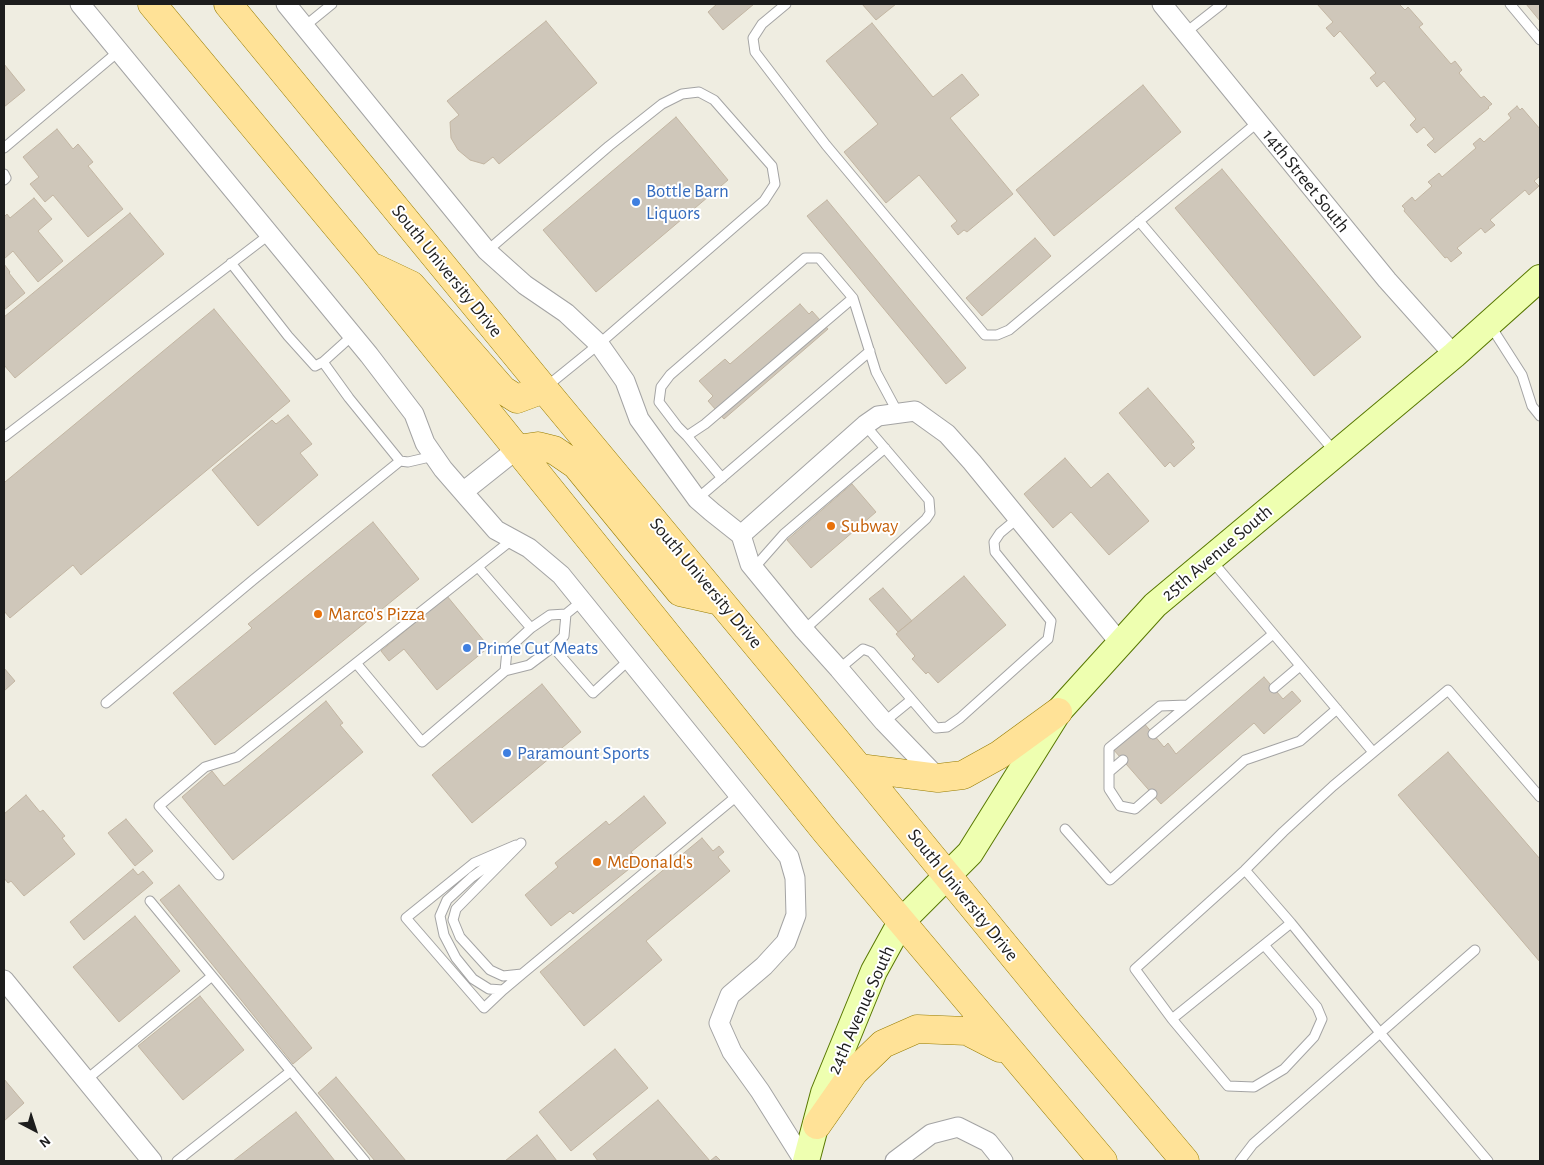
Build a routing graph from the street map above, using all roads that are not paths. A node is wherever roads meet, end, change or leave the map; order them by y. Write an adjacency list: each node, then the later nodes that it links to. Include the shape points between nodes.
1 (80, 4): 13 (street)
2 (152, 4): 22 (main road)
3 (228, 4): 31 (main road, South University Drive)
4 (286, 4): 10 (street)
5 (332, 4): 10 (lane)
6 (786, 4): 18 (lane, via 762,24 753,38 755,52 826,145 985,335 1009,330)
7 (1162, 4): 11 (street, 14th Street South)
8 (1222, 4): 11 (lane)
9 (1510, 4): 12 (lane)
10 (305, 26): 20 (street)
11 (1185, 33): 14 (street, 14th Street South)
12 (1540, 40)
13 (119, 52): 15 (lane); 19 (street)
14 (1258, 122): 18 (lane); 29 (street, 14th Street South)
15 (4, 148)
16 (4, 174): 17 (lane)
17 (4, 180)
18 (1140, 222): 39 (lane)
19 (270, 234): 21 (lane); 26 (street)
20 (487, 251): 27 (street, via 524,285 566,313); 27 (lane, via 662,104 682,94 699,92 714,100 772,166 775,184 764,201)
21 (232, 263): 30 (lane, via 315,366); 36 (lane)
22 (369, 265): 31 (main road, via 411,285 503,390 517,399); 38 (main road)
23 (1540, 278): 25 (street, 25th Avenue South)
24 (853, 298): 28 (lane); 35 (lane); 35 (lane, via 819,258 805,258 670,375 661,387 659,402)
25 (1490, 324): 29 (street, 25th Avenue South); 33 (lane, via 1522,375 1532,406)
26 (353, 335): 30 (lane); 40 (street, via 414,414 425,443)
27 (599, 344): 31 (lane); 44 (street, via 625,381 639,419)
28 (870, 351): 32 (lane, via 876,372); 42 (lane)
29 (1454, 355): 39 (street, 25th Avenue South)
30 (323, 362): 41 (lane)
31 (544, 389): 52 (main road, South University Drive)
32 (898, 413): 34 (street, via 878,416); 45 (street, via 915,410 947,434)
33 (1540, 416)
34 (865, 425): 37 (lane); 46 (street)
35 (687, 436): 42 (lane)
36 (4, 437)
37 (885, 448): 50 (lane, via 784,534); 55 (lane, via 929,500 930,513)
38 (517, 449): 43 (street); 52 (main road, via 538,446 554,450 576,465 680,592); 86 (main road)
39 (1336, 453): 48 (street, 25th Avenue South)
40 (434, 456): 41 (lane); 43 (street)
41 (400, 461): 66 (lane)
42 (722, 478): 44 (lane)
43 (463, 492): 47 (street, via 496,530)
44 (697, 499): 46 (street)
45 (1018, 518): 57 (street); 65 (lane, via 1000,533 994,542 995,552 1051,621 1048,638 960,718 947,726 936,728)
46 (741, 535): 50 (street)
47 (513, 539): 49 (lane); 51 (street, via 561,575)
48 (1211, 560): 56 (lane); 57 (street, 25th Avenue South, via 1155,605)
49 (478, 567): 54 (lane); 60 (lane)
50 (754, 568): 55 (street)
51 (582, 601): 53 (lane); 59 (street)
52 (720, 601): 74 (main road, South University Drive)
53 (566, 614): 54 (lane, via 550,615); 58 (lane, via 564,636)
54 (531, 628): 63 (lane, via 507,650)
55 (804, 630): 62 (street)
56 (1273, 634): 61 (lane); 67 (lane)
57 (1120, 643): 69 (street, 25th Avenue South)
58 (553, 647): 59 (lane, via 593,694); 63 (lane, via 529,665)
59 (629, 660): 78 (street)
60 (356, 663): 63 (lane, via 422,742); 83 (lane, via 237,757 205,767 159,806)
61 (1300, 666): 64 (lane); 68 (lane)
62 (839, 668): 65 (lane, via 863,649 871,652); 70 (street)
63 (505, 671)
64 (1274, 688)
65 (911, 700): 70 (lane)
66 (106, 703)
67 (1187, 705): 71 (lane); 75 (lane, via 1160,706 1108,748)
68 (1337, 709): 72 (lane); 80 (lane, via 1300,741 1245,760 1110,880)
69 (1058, 712): 76 (main road, via 998,755 963,775); 84 (street, 25th Avenue South, via 970,853)
70 (884, 722): 76 (street)
71 (1153, 734)
72 (1373, 752): 79 (lane, via 1448,690); 82 (lane)
73 (1122, 760): 75 (lane)
74 (859, 768): 76 (main road); 84 (main road, South University Drive)
75 (1109, 772): 77 (lane, via 1109,790 1120,806 1135,809)
76 (938, 778)
77 (1152, 794)
78 (738, 795): 90 (lane); 103 (street, via 789,857 795,878 796,915 786,942 730,995 719,1023 732,1052)
79 (1540, 797)
80 (1065, 829)
81 (521, 843): 90 (lane, via 456,909 453,920 460,937 490,970 502,976); 93 (lane, via 472,877 447,900 440,916 444,935 456,958 473,979 489,990); 93 (lane, via 474,863 406,918 484,1008)
82 (1245, 870): 87 (lane); 94 (lane, via 1135,969)
83 (219, 876)
84 (948, 877): 86 (street, 24th Avenue South); 107 (main road, South University Drive)
85 (150, 901): 91 (lane)
86 (901, 922): 96 (main road); 99 (street, 24th Avenue South, via 874,971 824,1093)
87 (1291, 923): 88 (lane); 95 (lane)
88 (1264, 945): 94 (lane); 94 (lane, via 1317,1007 1322,1019 1314,1036 1284,1069 1254,1087 1228,1086)
89 (1476, 950): 95 (lane)
90 (522, 974): 93 (lane)
91 (212, 976): 97 (lane); 98 (lane)
92 (4, 980): 98 (street)
93 (503, 990)
94 (1172, 1019)
95 (1381, 1034): 108 (lane, via 1253,1144); 109 (lane)
96 (1014, 1055): 99 (main road, via 966,1031 916,1029 883,1044 854,1072); 106 (main road)
97 (290, 1072): 101 (lane); 102 (lane)
98 (86, 1080): 100 (street)
99 (817, 1125): 103 (street, 24th Avenue South)
100 (152, 1161)
101 (177, 1161)
102 (365, 1161)
103 (805, 1161)
104 (895, 1161): 105 (street, via 931,1134 958,1127 988,1142)
105 (1003, 1161)
106 (1102, 1161)
107 (1185, 1161)
108 (1240, 1161)
109 (1488, 1161)

